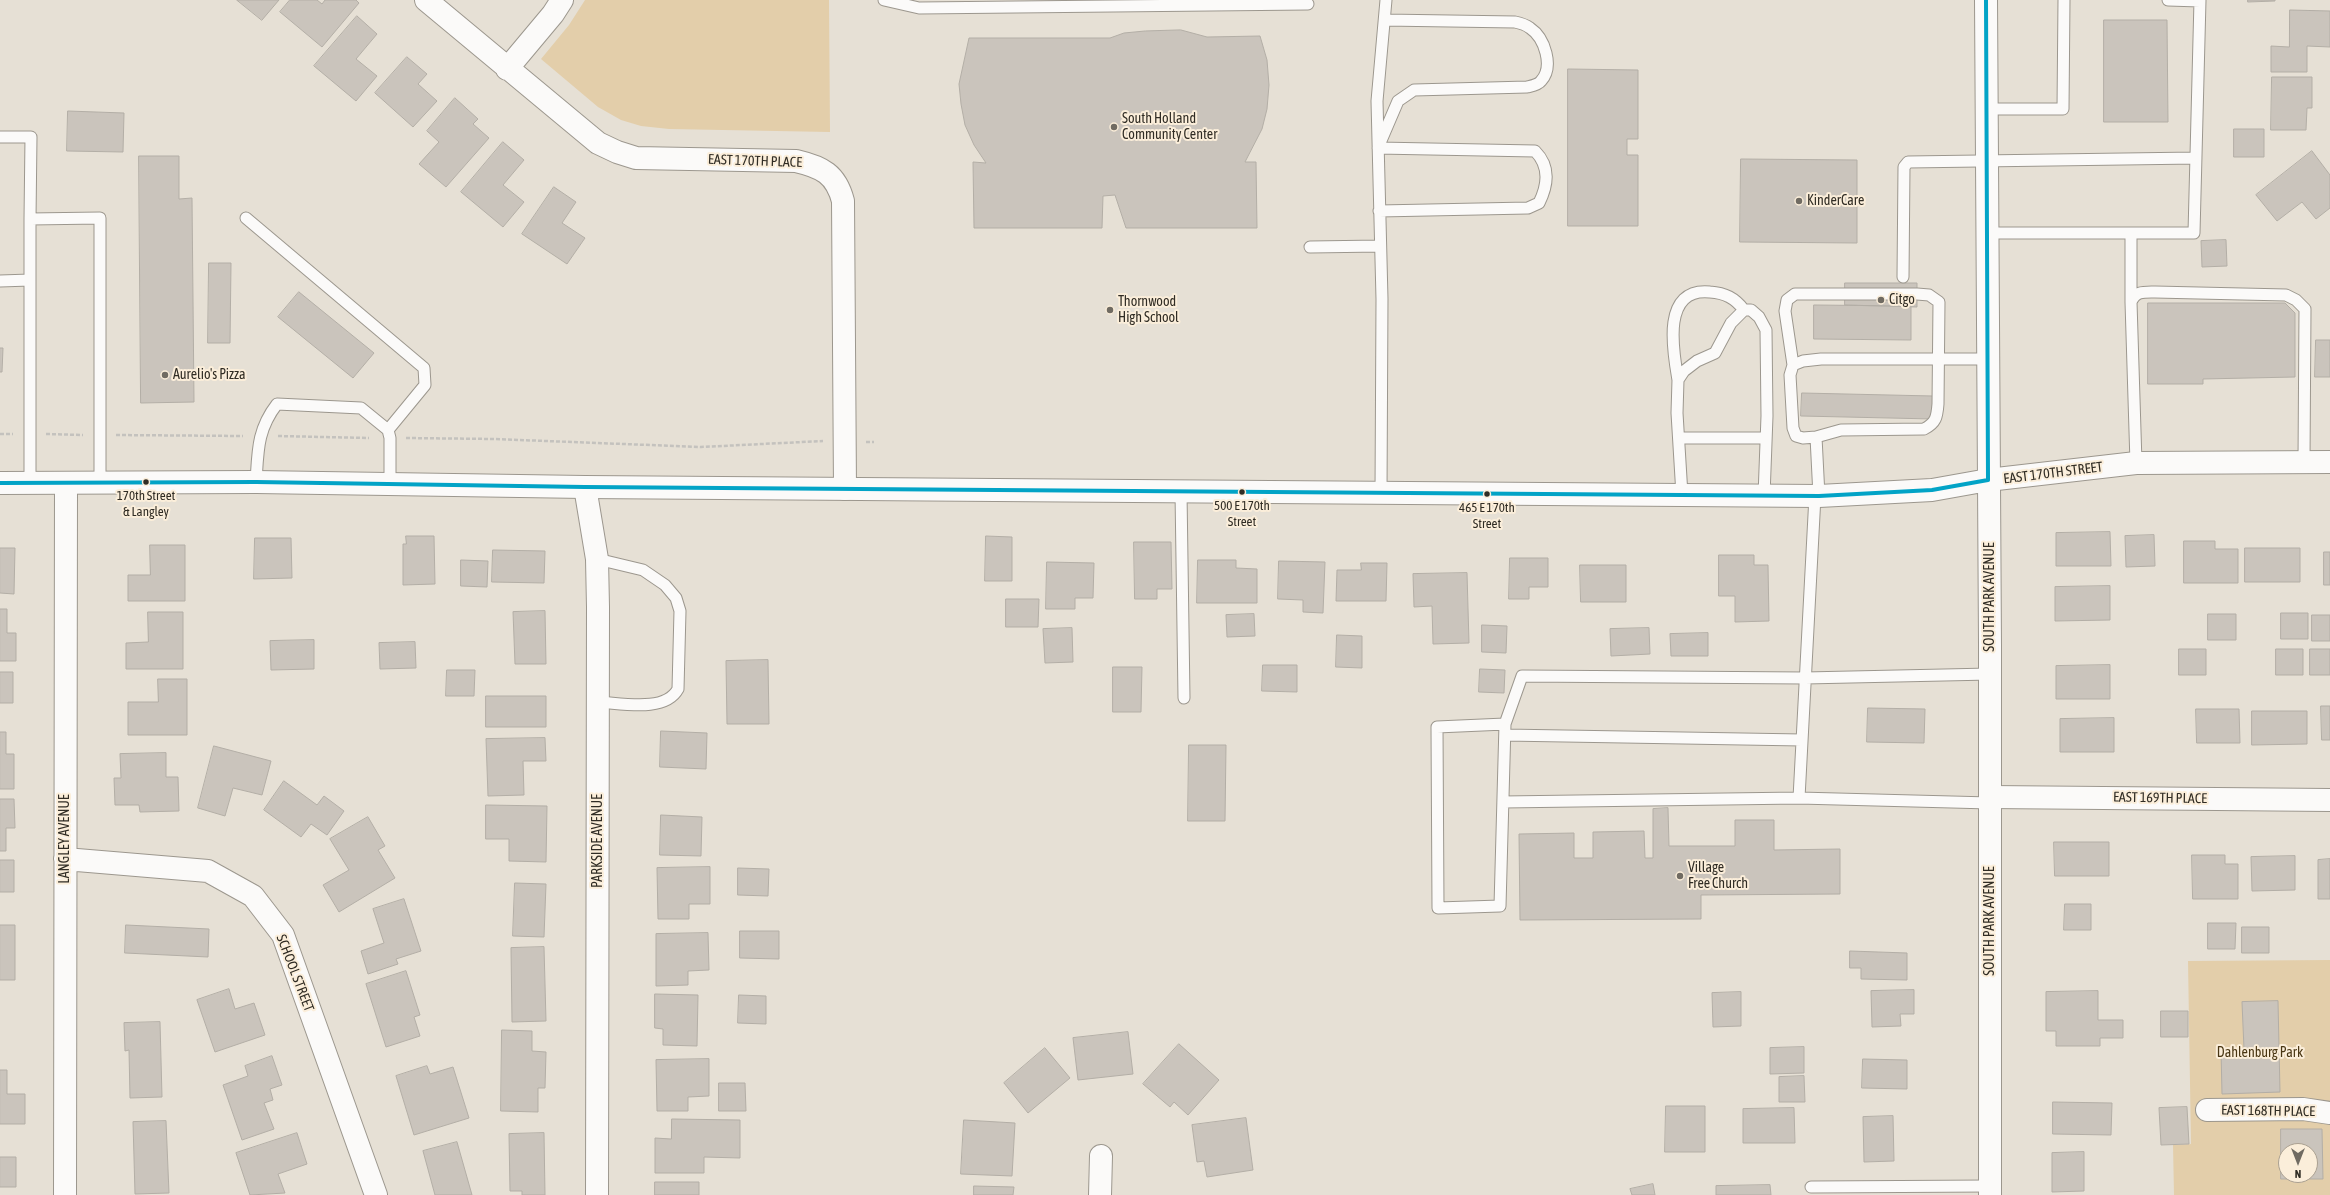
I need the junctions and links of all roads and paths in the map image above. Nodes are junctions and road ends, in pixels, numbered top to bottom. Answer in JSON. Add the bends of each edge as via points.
{"nodes":[{"id":1,"x":426,"y":0,"type":"edge"},
{"id":2,"x":562,"y":0,"type":"edge"},
{"id":3,"x":884,"y":0,"type":"edge"},
{"id":4,"x":1386,"y":0,"type":"edge"},
{"id":5,"x":1986,"y":0,"type":"edge"},
{"id":6,"x":2064,"y":0,"type":"edge"},
{"id":7,"x":2168,"y":0,"type":"edge"},
{"id":8,"x":2200,"y":0,"type":"edge"},
{"id":9,"x":1232,"y":2,"type":"edge"},
{"id":10,"x":1165,"y":3,"type":"edge"},
{"id":11,"x":1308,"y":4,"type":"dead end"},
{"id":12,"x":1384,"y":20,"type":"junction"},
{"id":13,"x":507,"y":69,"type":"junction"},
{"id":14,"x":1987,"y":110,"type":"junction"},
{"id":15,"x":0,"y":137,"type":"edge"},
{"id":16,"x":1378,"y":148,"type":"junction"},
{"id":17,"x":2196,"y":158,"type":"junction"},
{"id":18,"x":1987,"y":161,"type":"junction"},
{"id":19,"x":1379,"y":211,"type":"junction"},
{"id":20,"x":246,"y":218,"type":"dead end"},
{"id":21,"x":30,"y":219,"type":"junction"},
{"id":22,"x":1988,"y":232,"type":"junction"},
{"id":23,"x":2130,"y":232,"type":"junction"},
{"id":24,"x":1380,"y":246,"type":"junction"},
{"id":25,"x":1310,"y":247,"type":"dead end"},
{"id":26,"x":1903,"y":277,"type":"dead end"},
{"id":27,"x":30,"y":280,"type":"junction"},
{"id":28,"x":0,"y":281,"type":"edge"},
{"id":29,"x":2131,"y":302,"type":"junction"},
{"id":30,"x":1744,"y":310,"type":"junction"},
{"id":31,"x":1939,"y":358,"type":"junction"},
{"id":32,"x":1988,"y":359,"type":"junction"},
{"id":33,"x":1793,"y":365,"type":"junction"},
{"id":34,"x":1678,"y":380,"type":"junction"},
{"id":35,"x":388,"y":430,"type":"junction"},
{"id":36,"x":1816,"y":437,"type":"junction"},
{"id":37,"x":1680,"y":438,"type":"junction"},
{"id":38,"x":1766,"y":438,"type":"junction"},
{"id":39,"x":2304,"y":461,"type":"junction"},
{"id":40,"x":2330,"y":462,"type":"edge"},
{"id":41,"x":2136,"y":463,"type":"junction"},
{"id":42,"x":1988,"y":480,"type":"junction"},
{"id":43,"x":256,"y":482,"type":"junction"},
{"id":44,"x":0,"y":483,"type":"edge"},
{"id":45,"x":30,"y":483,"type":"junction"},
{"id":46,"x":390,"y":483,"type":"junction"},
{"id":47,"x":66,"y":484,"type":"junction"},
{"id":48,"x":100,"y":484,"type":"junction"},
{"id":49,"x":585,"y":487,"type":"junction"},
{"id":50,"x":845,"y":489,"type":"junction"},
{"id":51,"x":1181,"y":492,"type":"junction"},
{"id":52,"x":1381,"y":493,"type":"junction"},
{"id":53,"x":1682,"y":495,"type":"junction"},
{"id":54,"x":1764,"y":496,"type":"junction"},
{"id":55,"x":1817,"y":496,"type":"junction"},
{"id":56,"x":597,"y":559,"type":"junction"},
{"id":57,"x":1990,"y":674,"type":"junction"},
{"id":58,"x":1805,"y":678,"type":"junction"},
{"id":59,"x":1184,"y":698,"type":"dead end"},
{"id":60,"x":598,"y":702,"type":"junction"},
{"id":61,"x":1505,"y":724,"type":"junction"},
{"id":62,"x":1505,"y":735,"type":"junction"},
{"id":63,"x":1802,"y":740,"type":"junction"},
{"id":64,"x":1799,"y":798,"type":"junction"},
{"id":65,"x":1990,"y":800,"type":"junction"},
{"id":66,"x":2330,"y":800,"type":"edge"},
{"id":67,"x":1503,"y":802,"type":"junction"},
{"id":68,"x":65,"y":859,"type":"junction"},
{"id":69,"x":2207,"y":1110,"type":"dead end"},
{"id":70,"x":2330,"y":1113,"type":"edge"},
{"id":71,"x":1101,"y":1156,"type":"dead end"},
{"id":72,"x":1812,"y":1187,"type":"dead end"},
{"id":73,"x":1990,"y":1190,"type":"edge"},
{"id":74,"x":65,"y":1195,"type":"edge"},
{"id":75,"x":376,"y":1195,"type":"edge"},
{"id":76,"x":597,"y":1195,"type":"edge"},
{"id":77,"x":1100,"y":1195,"type":"edge"}],
"edges":[{"from":1,"to":13,"type":"street","name":"EAST 170TH PLACE"},
{"from":2,"to":13,"type":"street"},
{"from":3,"to":10,"type":"lane","via":[[919,8]]},
{"from":4,"to":12,"type":"lane"},
{"from":5,"to":14,"type":"street","name":"SOUTH PARK AVENUE"},
{"from":6,"to":14,"type":"lane","via":[[2062,110]]},
{"from":7,"to":8,"type":"lane"},
{"from":8,"to":17,"type":"lane"},
{"from":9,"to":10,"type":"lane"},
{"from":9,"to":11,"type":"lane"},
{"from":12,"to":16,"type":"lane","via":[[1377,101]]},
{"from":12,"to":16,"type":"lane","via":[[1515,22],[1530,28],[1540,38],[1546,54],[1547,73],[1540,83],[1527,87],[1414,90],[1398,101]]},
{"from":13,"to":50,"type":"street","name":"EAST 170TH PLACE","via":[[598,143],[617,152],[636,158],[796,161],[814,165],[830,174],[839,186],[843,201]]},
{"from":14,"to":18,"type":"street","name":"SOUTH PARK AVENUE"},
{"from":15,"to":21,"type":"lane","via":[[31,137]]},
{"from":16,"to":19,"type":"lane"},
{"from":16,"to":19,"type":"lane","via":[[1535,151],[1543,158],[1546,172],[1545,191],[1539,204],[1528,208]]},
{"from":17,"to":18,"type":"lane"},
{"from":17,"to":23,"type":"lane","via":[[2194,232]]},
{"from":18,"to":22,"type":"street","name":"SOUTH PARK AVENUE"},
{"from":18,"to":26,"type":"lane","via":[[1916,161],[1908,162],[1904,167]]},
{"from":19,"to":24,"type":"lane"},
{"from":20,"to":35,"type":"lane","via":[[424,368],[425,385]]},
{"from":21,"to":27,"type":"lane"},
{"from":21,"to":48,"type":"lane","via":[[100,218]]},
{"from":22,"to":23,"type":"lane"},
{"from":22,"to":32,"type":"street","name":"SOUTH PARK AVENUE"},
{"from":23,"to":29,"type":"lane"},
{"from":24,"to":25,"type":"lane"},
{"from":24,"to":52,"type":"lane"},
{"from":27,"to":28,"type":"lane"},
{"from":27,"to":45,"type":"lane"},
{"from":29,"to":39,"type":"lane","via":[[2140,292],[2286,295],[2296,300],[2305,309]]},
{"from":29,"to":41,"type":"lane"},
{"from":30,"to":34,"type":"lane","via":[[1731,324],[1715,353],[1697,360]]},
{"from":30,"to":34,"type":"lane","via":[[1737,300],[1726,294],[1708,291],[1695,292],[1681,300],[1673,332]]},
{"from":30,"to":38,"type":"lane","via":[[1751,310],[1759,317],[1766,330]]},
{"from":31,"to":32,"type":"lane"},
{"from":31,"to":33,"type":"lane","via":[[1821,359],[1803,360]]},
{"from":31,"to":33,"type":"lane","via":[[1939,302],[1928,295],[1795,294],[1786,300],[1785,311]]},
{"from":31,"to":36,"type":"lane","via":[[1937,416],[1933,424],[1924,429],[1841,430]]},
{"from":32,"to":42,"type":"street","name":"SOUTH PARK AVENUE"},
{"from":33,"to":36,"type":"lane","via":[[1790,375],[1792,428],[1796,436]]},
{"from":34,"to":37,"type":"lane"},
{"from":35,"to":43,"type":"lane","via":[[361,408],[277,404],[269,414],[259,436]]},
{"from":35,"to":46,"type":"lane"},
{"from":36,"to":55,"type":"lane"},
{"from":37,"to":38,"type":"lane"},
{"from":37,"to":53,"type":"lane"},
{"from":38,"to":54,"type":"lane"},
{"from":39,"to":40,"type":"street","name":"EAST 170TH STREET"},
{"from":39,"to":41,"type":"street","name":"EAST 170TH STREET"},
{"from":41,"to":42,"type":"street","name":"EAST 170TH STREET"},
{"from":42,"to":55,"type":"street","name":"EAST 170TH STREET","via":[[1932,490]]},
{"from":42,"to":57,"type":"street","name":"SOUTH PARK AVENUE"},
{"from":43,"to":46,"type":"street","name":"EAST 170TH STREET"},
{"from":43,"to":48,"type":"street","name":"EAST 170TH STREET"},
{"from":44,"to":45,"type":"street","name":"EAST 170TH STREET"},
{"from":45,"to":47,"type":"street","name":"EAST 170TH STREET"},
{"from":46,"to":49,"type":"street","name":"EAST 170TH STREET"},
{"from":47,"to":48,"type":"street","name":"EAST 170TH STREET"},
{"from":47,"to":68,"type":"street","name":"LANGLEY AVENUE"},
{"from":49,"to":50,"type":"street","name":"EAST 170TH STREET"},
{"from":49,"to":56,"type":"street","name":"PARKSIDE AVENUE"},
{"from":50,"to":51,"type":"street","name":"EAST 170TH STREET"},
{"from":51,"to":52,"type":"street","name":"EAST 170TH STREET"},
{"from":51,"to":59,"type":"lane"},
{"from":52,"to":53,"type":"street","name":"EAST 170TH STREET"},
{"from":53,"to":54,"type":"street","name":"EAST 170TH STREET"},
{"from":54,"to":55,"type":"street","name":"EAST 170TH STREET"},
{"from":55,"to":58,"type":"lane"},
{"from":56,"to":60,"type":"street","name":"PARKSIDE AVENUE"},
{"from":56,"to":60,"type":"lane","via":[[643,570],[665,585],[676,598],[680,611],[678,689],[673,697],[662,703],[650,704]]},
{"from":57,"to":58,"type":"lane"},
{"from":57,"to":65,"type":"street","name":"SOUTH PARK AVENUE"},
{"from":58,"to":61,"type":"lane","via":[[1522,676]]},
{"from":58,"to":63,"type":"lane"},
{"from":60,"to":76,"type":"street","name":"PARKSIDE AVENUE"},
{"from":61,"to":62,"type":"lane"},
{"from":61,"to":67,"type":"lane","via":[[1437,727],[1438,908],[1500,906]]},
{"from":62,"to":63,"type":"lane"},
{"from":62,"to":67,"type":"lane"},
{"from":63,"to":64,"type":"lane"},
{"from":64,"to":65,"type":"lane"},
{"from":64,"to":67,"type":"lane"},
{"from":65,"to":66,"type":"street","name":"EAST 169TH PLACE"},
{"from":65,"to":73,"type":"street","name":"SOUTH PARK AVENUE"},
{"from":68,"to":74,"type":"street","name":"LANGLEY AVENUE"},
{"from":68,"to":75,"type":"street","name":"SCHOOL STREET","via":[[208,871],[253,896],[283,934]]},
{"from":69,"to":70,"type":"street","name":"EAST 168TH PLACE","via":[[2303,1109]]},
{"from":71,"to":77,"type":"street"},
{"from":72,"to":73,"type":"lane"}]}
